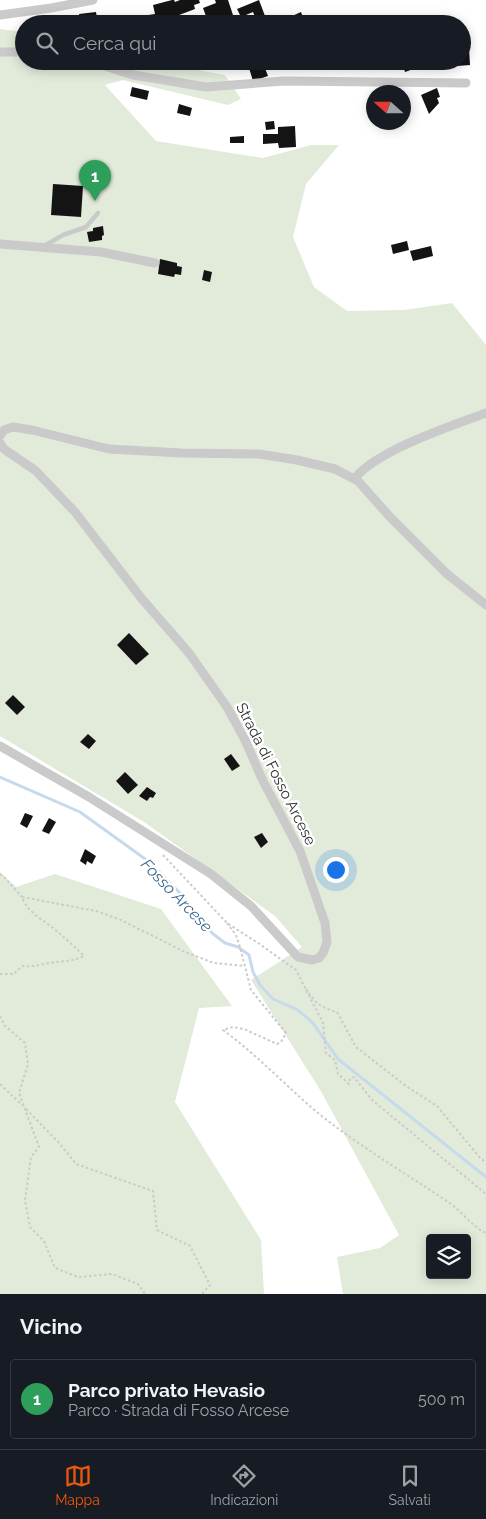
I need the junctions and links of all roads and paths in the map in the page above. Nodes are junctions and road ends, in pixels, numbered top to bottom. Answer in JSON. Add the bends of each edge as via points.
{"nodes":[{"id":1,"x":92,"y":0,"type":"edge"},
{"id":2,"x":0,"y":15,"type":"edge"},
{"id":3,"x":0,"y":52,"type":"edge"},
{"id":4,"x":15,"y":52,"type":"edge"},
{"id":5,"x":117,"y":70,"type":"edge"},
{"id":6,"x":466,"y":82,"type":"dead end"},
{"id":7,"x":98,"y":213,"type":"dead end"},
{"id":8,"x":0,"y":244,"type":"edge"},
{"id":9,"x":42,"y":247,"type":"junction"},
{"id":10,"x":154,"y":263,"type":"dead end"},
{"id":11,"x":486,"y":413,"type":"edge"},
{"id":12,"x":1,"y":433,"type":"edge"},
{"id":13,"x":0,"y":443,"type":"edge"},
{"id":14,"x":355,"y":478,"type":"junction"},
{"id":15,"x":486,"y":605,"type":"edge"},
{"id":16,"x":0,"y":746,"type":"edge"},
{"id":17,"x":156,"y":839,"type":"junction"},
{"id":18,"x":0,"y":874,"type":"edge"},
{"id":19,"x":22,"y":897,"type":"junction"},
{"id":20,"x":227,"y":923,"type":"junction"},
{"id":21,"x":245,"y":966,"type":"junction"},
{"id":22,"x":0,"y":974,"type":"edge"},
{"id":23,"x":302,"y":983,"type":"junction"},
{"id":24,"x":0,"y":1016,"type":"edge"},
{"id":25,"x":0,"y":1084,"type":"edge"},
{"id":26,"x":25,"y":1108,"type":"junction"},
{"id":27,"x":486,"y":1162,"type":"edge"},
{"id":28,"x":486,"y":1194,"type":"edge"},
{"id":29,"x":486,"y":1234,"type":"edge"},
{"id":30,"x":145,"y":1294,"type":"edge"},
{"id":31,"x":202,"y":1294,"type":"edge"}],
"edges":[{"from":1,"to":2,"type":"street"},
{"from":3,"to":4,"type":"street"},
{"from":5,"to":6,"type":"street","via":[[206,87],[290,81]]},
{"from":7,"to":9,"type":"lane","via":[[86,227]]},
{"from":8,"to":9,"type":"street"},
{"from":9,"to":10,"type":"street","via":[[101,252]]},
{"from":11,"to":14,"type":"street","via":[[399,448],[368,465]]},
{"from":12,"to":14,"type":"street","via":[[10,427],[115,449],[267,455],[324,466]]},
{"from":13,"to":17,"type":"street","name":"Strada di Fosso Arcese","via":[[42,476],[74,512],[189,653],[227,707],[300,851],[325,923],[327,942],[323,954],[312,960],[295,955],[266,921],[236,894]]},
{"from":14,"to":15,"type":"street","via":[[447,574]]},
{"from":16,"to":17,"type":"street","name":"Strada di Fosso Arcese"},
{"from":17,"to":20,"type":"path","via":[[164,857]]},
{"from":18,"to":19,"type":"path"},
{"from":19,"to":21,"type":"path","via":[[96,911],[184,952],[214,963]]},
{"from":19,"to":22,"type":"path","via":[[34,914],[84,956],[74,961],[22,966],[14,974]]},
{"from":20,"to":21,"type":"path","via":[[236,935]]},
{"from":20,"to":23,"type":"path","via":[[296,970]]},
{"from":21,"to":29,"type":"path","via":[[250,990],[286,1034],[277,1044],[244,1029],[223,1030],[319,1114],[458,1208]]},
{"from":23,"to":27,"type":"path","via":[[314,1002],[337,1012],[356,1047],[437,1106]]},
{"from":23,"to":28,"type":"path","via":[[323,1023],[326,1052],[335,1060],[338,1074],[349,1084],[354,1077],[372,1100]]},
{"from":24,"to":26,"type":"path","via":[[5,1026],[25,1043],[28,1064],[19,1093]]},
{"from":25,"to":26,"type":"path"},
{"from":26,"to":30,"type":"path","via":[[39,1147],[31,1157],[25,1200],[30,1227],[44,1241],[54,1268],[78,1278],[112,1274],[138,1284]]},
{"from":26,"to":31,"type":"path","via":[[76,1164],[153,1191],[157,1230],[190,1246],[210,1285]]}]}
